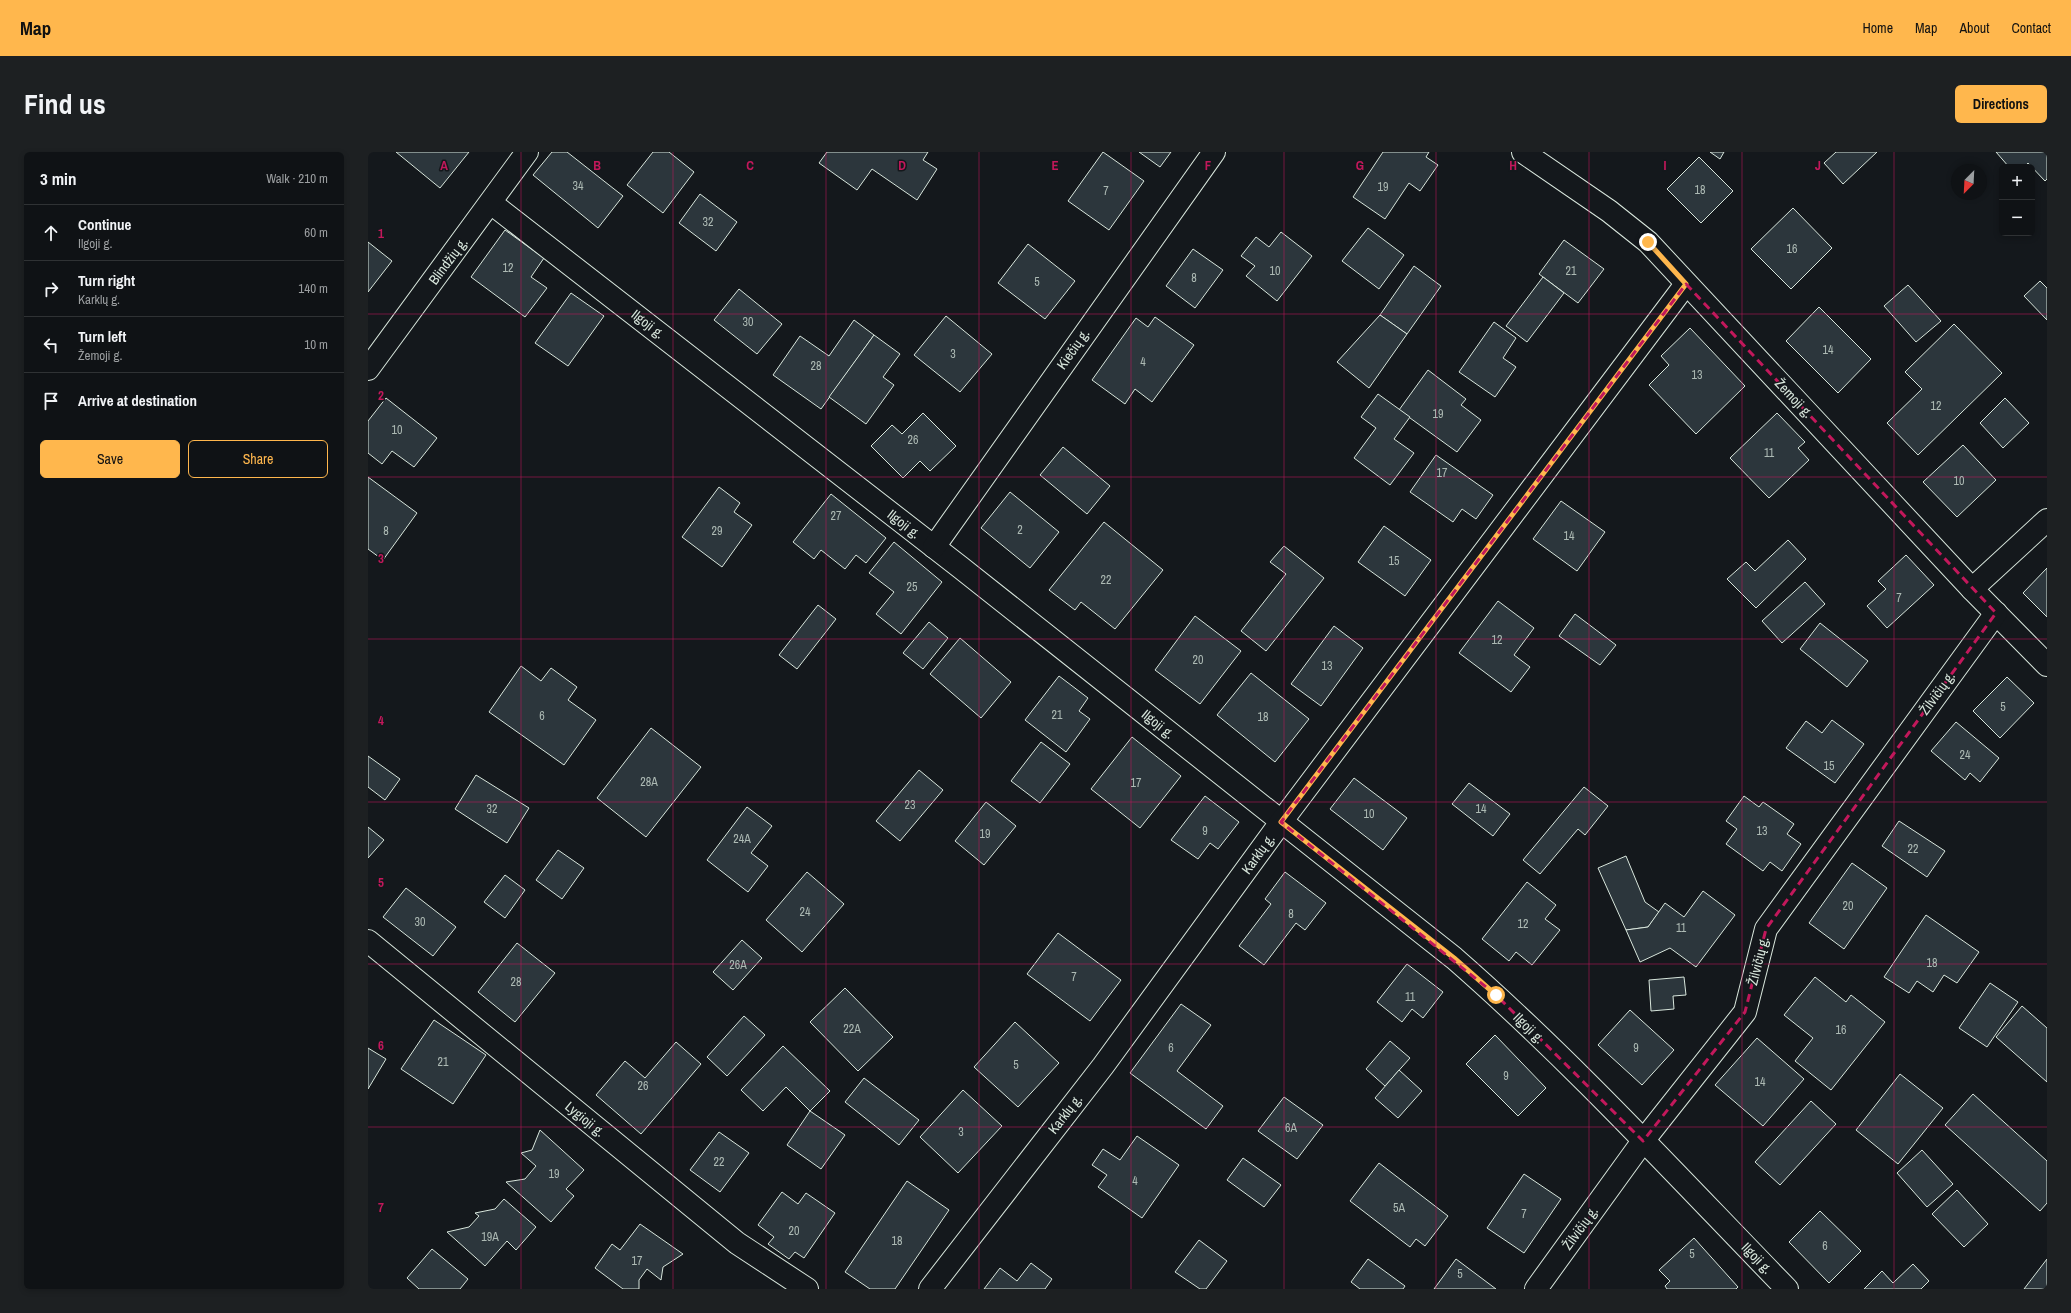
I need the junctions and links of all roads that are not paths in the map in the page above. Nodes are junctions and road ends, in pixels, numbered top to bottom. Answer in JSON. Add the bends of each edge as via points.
{"nodes":[{"id":1,"x":527,"y":152,"type":"edge"},
{"id":2,"x":1214,"y":152,"type":"edge"},
{"id":3,"x":1524,"y":152,"type":"edge"},
{"id":4,"x":491,"y":202,"type":"junction"},
{"id":5,"x":1686,"y":284,"type":"junction"},
{"id":6,"x":368,"y":369,"type":"edge"},
{"id":7,"x":2047,"y":520,"type":"edge"},
{"id":8,"x":934,"y":547,"type":"junction"},
{"id":9,"x":1972,"y":589,"type":"junction"},
{"id":10,"x":1996,"y":613,"type":"junction"},
{"id":11,"x":2047,"y":665,"type":"edge"},
{"id":12,"x":1281,"y":822,"type":"junction"},
{"id":13,"x":368,"y":941,"type":"edge"},
{"id":14,"x":1643,"y":1141,"type":"junction"},
{"id":15,"x":807,"y":1289,"type":"edge"},
{"id":16,"x":930,"y":1289,"type":"edge"},
{"id":17,"x":1536,"y":1289,"type":"edge"},
{"id":18,"x":1787,"y":1289,"type":"edge"}],
"edges":[{"from":1,"to":4,"type":"street","name":"Blindžių g."},
{"from":2,"to":8,"type":"street","name":"Kiečių g."},
{"from":3,"to":5,"type":"street","name":"Žemoji g.","via":[[1609,211],[1648,242]]},
{"from":4,"to":6,"type":"street","name":"Blindžių g."},
{"from":4,"to":8,"type":"street","name":"Ilgoji g."},
{"from":5,"to":9,"type":"street","name":"Žemoji g."},
{"from":5,"to":12,"type":"street","name":"Karklų g."},
{"from":7,"to":9,"type":"street"},
{"from":8,"to":12,"type":"street","name":"Ilgoji g."},
{"from":9,"to":10,"type":"street","name":"Žemoji g."},
{"from":10,"to":11,"type":"street","name":"Žemoji g."},
{"from":10,"to":14,"type":"street","name":"Žilvičių g.","via":[[1766,930],[1745,1012]]},
{"from":12,"to":14,"type":"street","name":"Ilgoji g.","via":[[1484,984]]},
{"from":12,"to":16,"type":"street","name":"Karklų g.","via":[[1103,1066]]},
{"from":13,"to":15,"type":"street","name":"Lygioji g.","via":[[737,1243]]},
{"from":14,"to":17,"type":"street","name":"Žilvičių g."},
{"from":14,"to":18,"type":"street","name":"Ilgoji g."}]}
